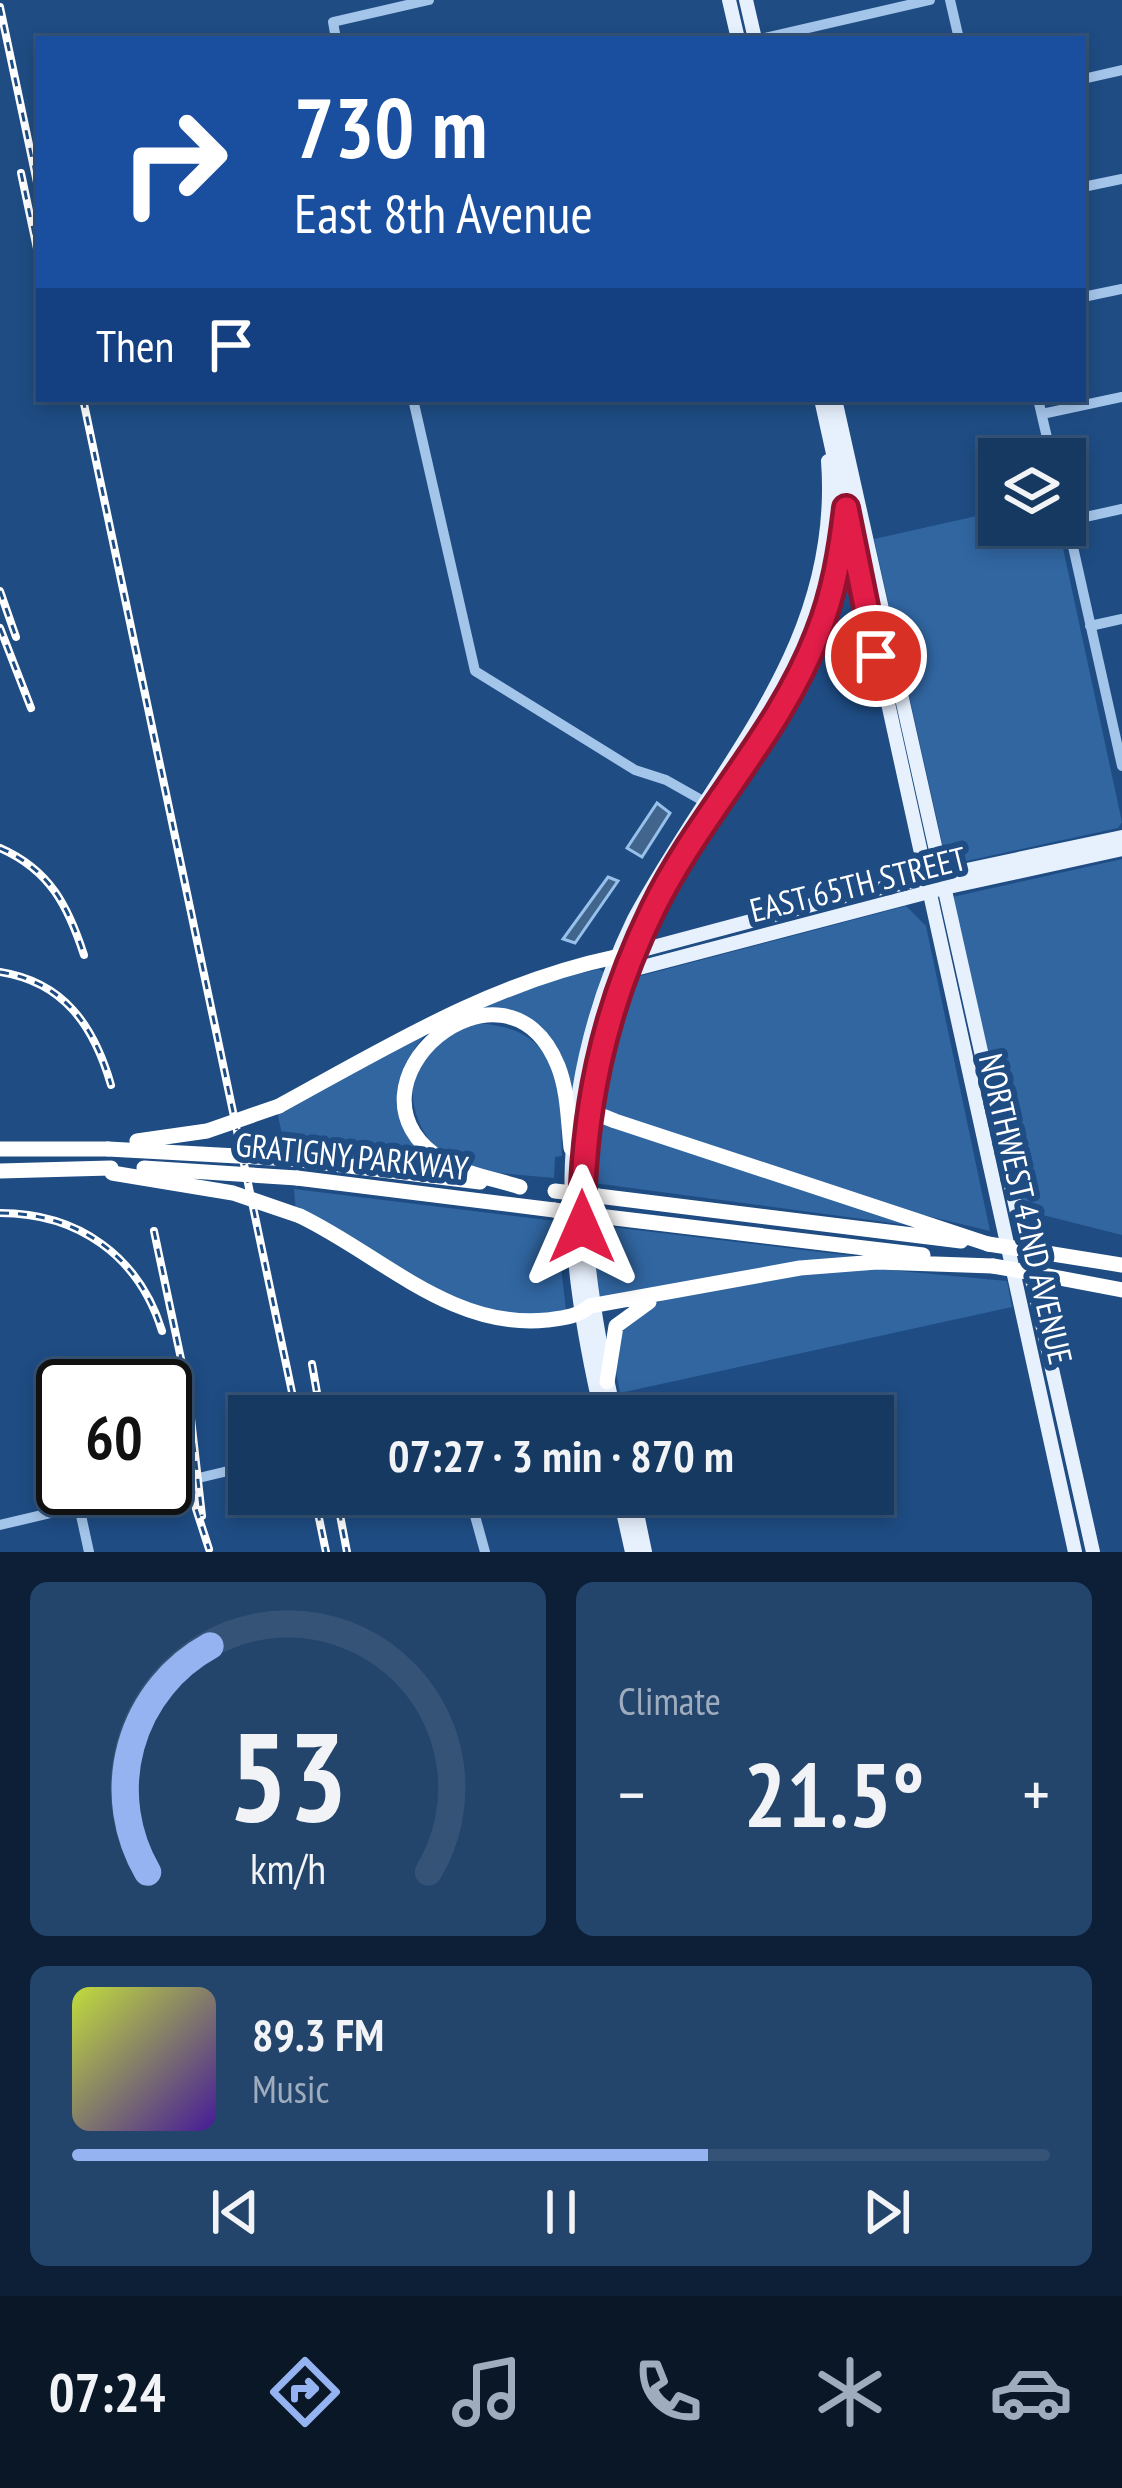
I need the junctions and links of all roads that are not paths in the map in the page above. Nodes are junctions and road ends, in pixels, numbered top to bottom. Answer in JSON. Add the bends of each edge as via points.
{"nodes":[{"id":1,"x":430,"y":0,"type":"edge"},
{"id":2,"x":729,"y":0,"type":"edge"},
{"id":3,"x":746,"y":0,"type":"edge"},
{"id":4,"x":930,"y":0,"type":"edge"},
{"id":5,"x":950,"y":0,"type":"edge"},
{"id":6,"x":335,"y":36,"type":"edge"},
{"id":7,"x":737,"y":36,"type":"edge"},
{"id":8,"x":757,"y":36,"type":"edge"},
{"id":9,"x":771,"y":36,"type":"edge"},
{"id":10,"x":958,"y":36,"type":"edge"},
{"id":11,"x":1122,"y":70,"type":"edge"},
{"id":12,"x":1086,"y":78,"type":"edge"},
{"id":13,"x":1122,"y":179,"type":"edge"},
{"id":14,"x":1086,"y":186,"type":"edge"},
{"id":15,"x":1122,"y":289,"type":"edge"},
{"id":16,"x":1086,"y":297,"type":"edge"},
{"id":17,"x":1122,"y":397,"type":"edge"},
{"id":18,"x":414,"y":402,"type":"edge"},
{"id":19,"x":826,"y":402,"type":"edge"},
{"id":20,"x":1039,"y":402,"type":"edge"},
{"id":21,"x":1042,"y":414,"type":"junction"},
{"id":22,"x":1047,"y":438,"type":"edge"},
{"id":23,"x":849,"y":459,"type":"junction"},
{"id":24,"x":846,"y":508,"type":"junction"},
{"id":25,"x":1122,"y":508,"type":"edge"},
{"id":26,"x":1086,"y":513,"type":"edge"},
{"id":27,"x":1073,"y":546,"type":"edge"},
{"id":28,"x":1122,"y":619,"type":"edge"},
{"id":29,"x":1090,"y":626,"type":"junction"},
{"id":30,"x":898,"y":718,"type":"junction"},
{"id":31,"x":1118,"y":730,"type":"edge"},
{"id":32,"x":1122,"y":766,"type":"edge"},
{"id":33,"x":709,"y":805,"type":"junction"},
{"id":34,"x":1122,"y":837,"type":"edge"},
{"id":35,"x":1122,"y":849,"type":"edge"},
{"id":36,"x":943,"y":881,"type":"junction"},
{"id":37,"x":926,"y":885,"type":"junction"},
{"id":38,"x":654,"y":907,"type":"junction"},
{"id":39,"x":677,"y":940,"type":"junction"},
{"id":40,"x":634,"y":952,"type":"junction"},
{"id":41,"x":616,"y":969,"type":"junction"},
{"id":42,"x":589,"y":1102,"type":"junction"},
{"id":43,"x":107,"y":1146,"type":"junction"},
{"id":44,"x":571,"y":1148,"type":"junction"},
{"id":45,"x":0,"y":1149,"type":"edge"},
{"id":46,"x":112,"y":1170,"type":"junction"},
{"id":47,"x":0,"y":1171,"type":"edge"},
{"id":48,"x":520,"y":1187,"type":"junction"},
{"id":49,"x":988,"y":1244,"type":"junction"},
{"id":50,"x":1122,"y":1265,"type":"edge"},
{"id":51,"x":993,"y":1266,"type":"junction"},
{"id":52,"x":1122,"y":1290,"type":"edge"},
{"id":53,"x":674,"y":1291,"type":"junction"},
{"id":54,"x":584,"y":1310,"type":"junction"},
{"id":55,"x":607,"y":1382,"type":"junction"},
{"id":56,"x":1057,"y":1390,"type":"junction"},
{"id":57,"x":1040,"y":1394,"type":"junction"},
{"id":58,"x":598,"y":1395,"type":"edge"},
{"id":59,"x":610,"y":1395,"type":"edge"},
{"id":60,"x":228,"y":1471,"type":"edge"},
{"id":61,"x":192,"y":1480,"type":"edge"},
{"id":62,"x":42,"y":1515,"type":"edge"},
{"id":63,"x":81,"y":1515,"type":"edge"},
{"id":64,"x":474,"y":1515,"type":"edge"},
{"id":65,"x":624,"y":1515,"type":"edge"},
{"id":66,"x":637,"y":1515,"type":"edge"},
{"id":67,"x":0,"y":1525,"type":"edge"},
{"id":68,"x":88,"y":1552,"type":"edge"},
{"id":69,"x":484,"y":1552,"type":"edge"},
{"id":70,"x":632,"y":1552,"type":"edge"},
{"id":71,"x":645,"y":1552,"type":"edge"},
{"id":72,"x":1075,"y":1552,"type":"edge"},
{"id":73,"x":1093,"y":1552,"type":"edge"}],
"edges":[{"from":1,"to":6,"type":"street","via":[[333,22]]},
{"from":2,"to":7,"type":"main road"},
{"from":3,"to":8,"type":"main road"},
{"from":4,"to":9,"type":"street"},
{"from":5,"to":10,"type":"street"},
{"from":11,"to":12,"type":"street"},
{"from":13,"to":14,"type":"street"},
{"from":15,"to":16,"type":"street"},
{"from":17,"to":21,"type":"street"},
{"from":18,"to":33,"type":"street","via":[[475,671],[635,770]]},
{"from":19,"to":23,"type":"main road"},
{"from":19,"to":24,"type":"main road"},
{"from":19,"to":33,"type":"main road","via":[[830,505],[812,614]]},
{"from":20,"to":21,"type":"street"},
{"from":21,"to":22,"type":"street"},
{"from":23,"to":24,"type":"main road"},
{"from":23,"to":30,"type":"main road"},
{"from":24,"to":30,"type":"main road"},
{"from":24,"to":33,"type":"main road","via":[[835,581],[812,649]]},
{"from":25,"to":26,"type":"street"},
{"from":27,"to":29,"type":"street"},
{"from":28,"to":29,"type":"street"},
{"from":29,"to":31,"type":"street"},
{"from":30,"to":36,"type":"main road","name":"NORTHWEST 42ND AVENUE"},
{"from":30,"to":37,"type":"main road","name":"NORTHWEST 42ND AVENUE"},
{"from":31,"to":32,"type":"street"},
{"from":33,"to":38,"type":"main road"},
{"from":33,"to":41,"type":"main road"},
{"from":34,"to":36,"type":"main road","name":"EAST 65TH STREET"},
{"from":35,"to":36,"type":"main road","name":"EAST 65TH STREET"},
{"from":36,"to":37,"type":"main road","name":"EAST 65TH STREET"},
{"from":36,"to":56,"type":"main road","name":"NORTHWEST 42ND AVENUE"},
{"from":37,"to":39,"type":"main road","name":"EAST 65TH STREET"},
{"from":37,"to":41,"type":"main road","name":"EAST 65TH STREET"},
{"from":37,"to":57,"type":"main road","name":"NORTHWEST 42ND AVENUE"},
{"from":38,"to":39,"type":"main road","via":[[660,931]]},
{"from":38,"to":40,"type":"main road"},
{"from":39,"to":40,"type":"main road","name":"EAST 65TH STREET"},
{"from":40,"to":41,"type":"main road","name":"EAST 65TH STREET"},
{"from":41,"to":42,"type":"main road"},
{"from":41,"to":43,"type":"highway","bridge":true,"via":[[524,980],[279,1106],[207,1131]]},
{"from":41,"to":44,"type":"main road","via":[[584,1060]]},
{"from":42,"to":49,"type":"highway","via":[[615,1121]]},
{"from":42,"to":54,"type":"main road"},
{"from":43,"to":45,"type":"highway","name":"GRATIGNY PARKWAY"},
{"from":43,"to":48,"type":"highway","name":"GRATIGNY PARKWAY","bridge":true},
{"from":44,"to":48,"type":"highway","via":[[558,1066],[529,1029],[466,1017],[433,1036],[412,1066],[414,1128],[443,1161]]},
{"from":44,"to":54,"type":"main road","via":[[569,1225]]},
{"from":46,"to":47,"type":"highway"},
{"from":46,"to":51,"type":"highway","name":"GRATIGNY PARKWAY","bridge":true,"via":[[297,1178]]},
{"from":46,"to":54,"type":"highway","bridge":true,"via":[[233,1193],[301,1216],[470,1312],[513,1321]]},
{"from":48,"to":49,"type":"highway","name":"GRATIGNY PARKWAY","bridge":true},
{"from":49,"to":50,"type":"highway","name":"GRATIGNY PARKWAY","bridge":true},
{"from":51,"to":52,"type":"highway","name":"GRATIGNY PARKWAY","bridge":true},
{"from":51,"to":53,"type":"highway","via":[[837,1265]]},
{"from":53,"to":54,"type":"highway"},
{"from":53,"to":55,"type":"highway","via":[[616,1326]]},
{"from":54,"to":55,"type":"main road"},
{"from":54,"to":58,"type":"main road"},
{"from":55,"to":59,"type":"main road"},
{"from":56,"to":57,"type":"main road"},
{"from":56,"to":73,"type":"main road","name":"NORTHWEST 42ND AVENUE"},
{"from":57,"to":72,"type":"main road","name":"NORTHWEST 42ND AVENUE"},
{"from":60,"to":61,"type":"street"},
{"from":62,"to":67,"type":"street"},
{"from":63,"to":68,"type":"street"},
{"from":64,"to":69,"type":"street"},
{"from":65,"to":70,"type":"main road"},
{"from":66,"to":71,"type":"main road"}]}
